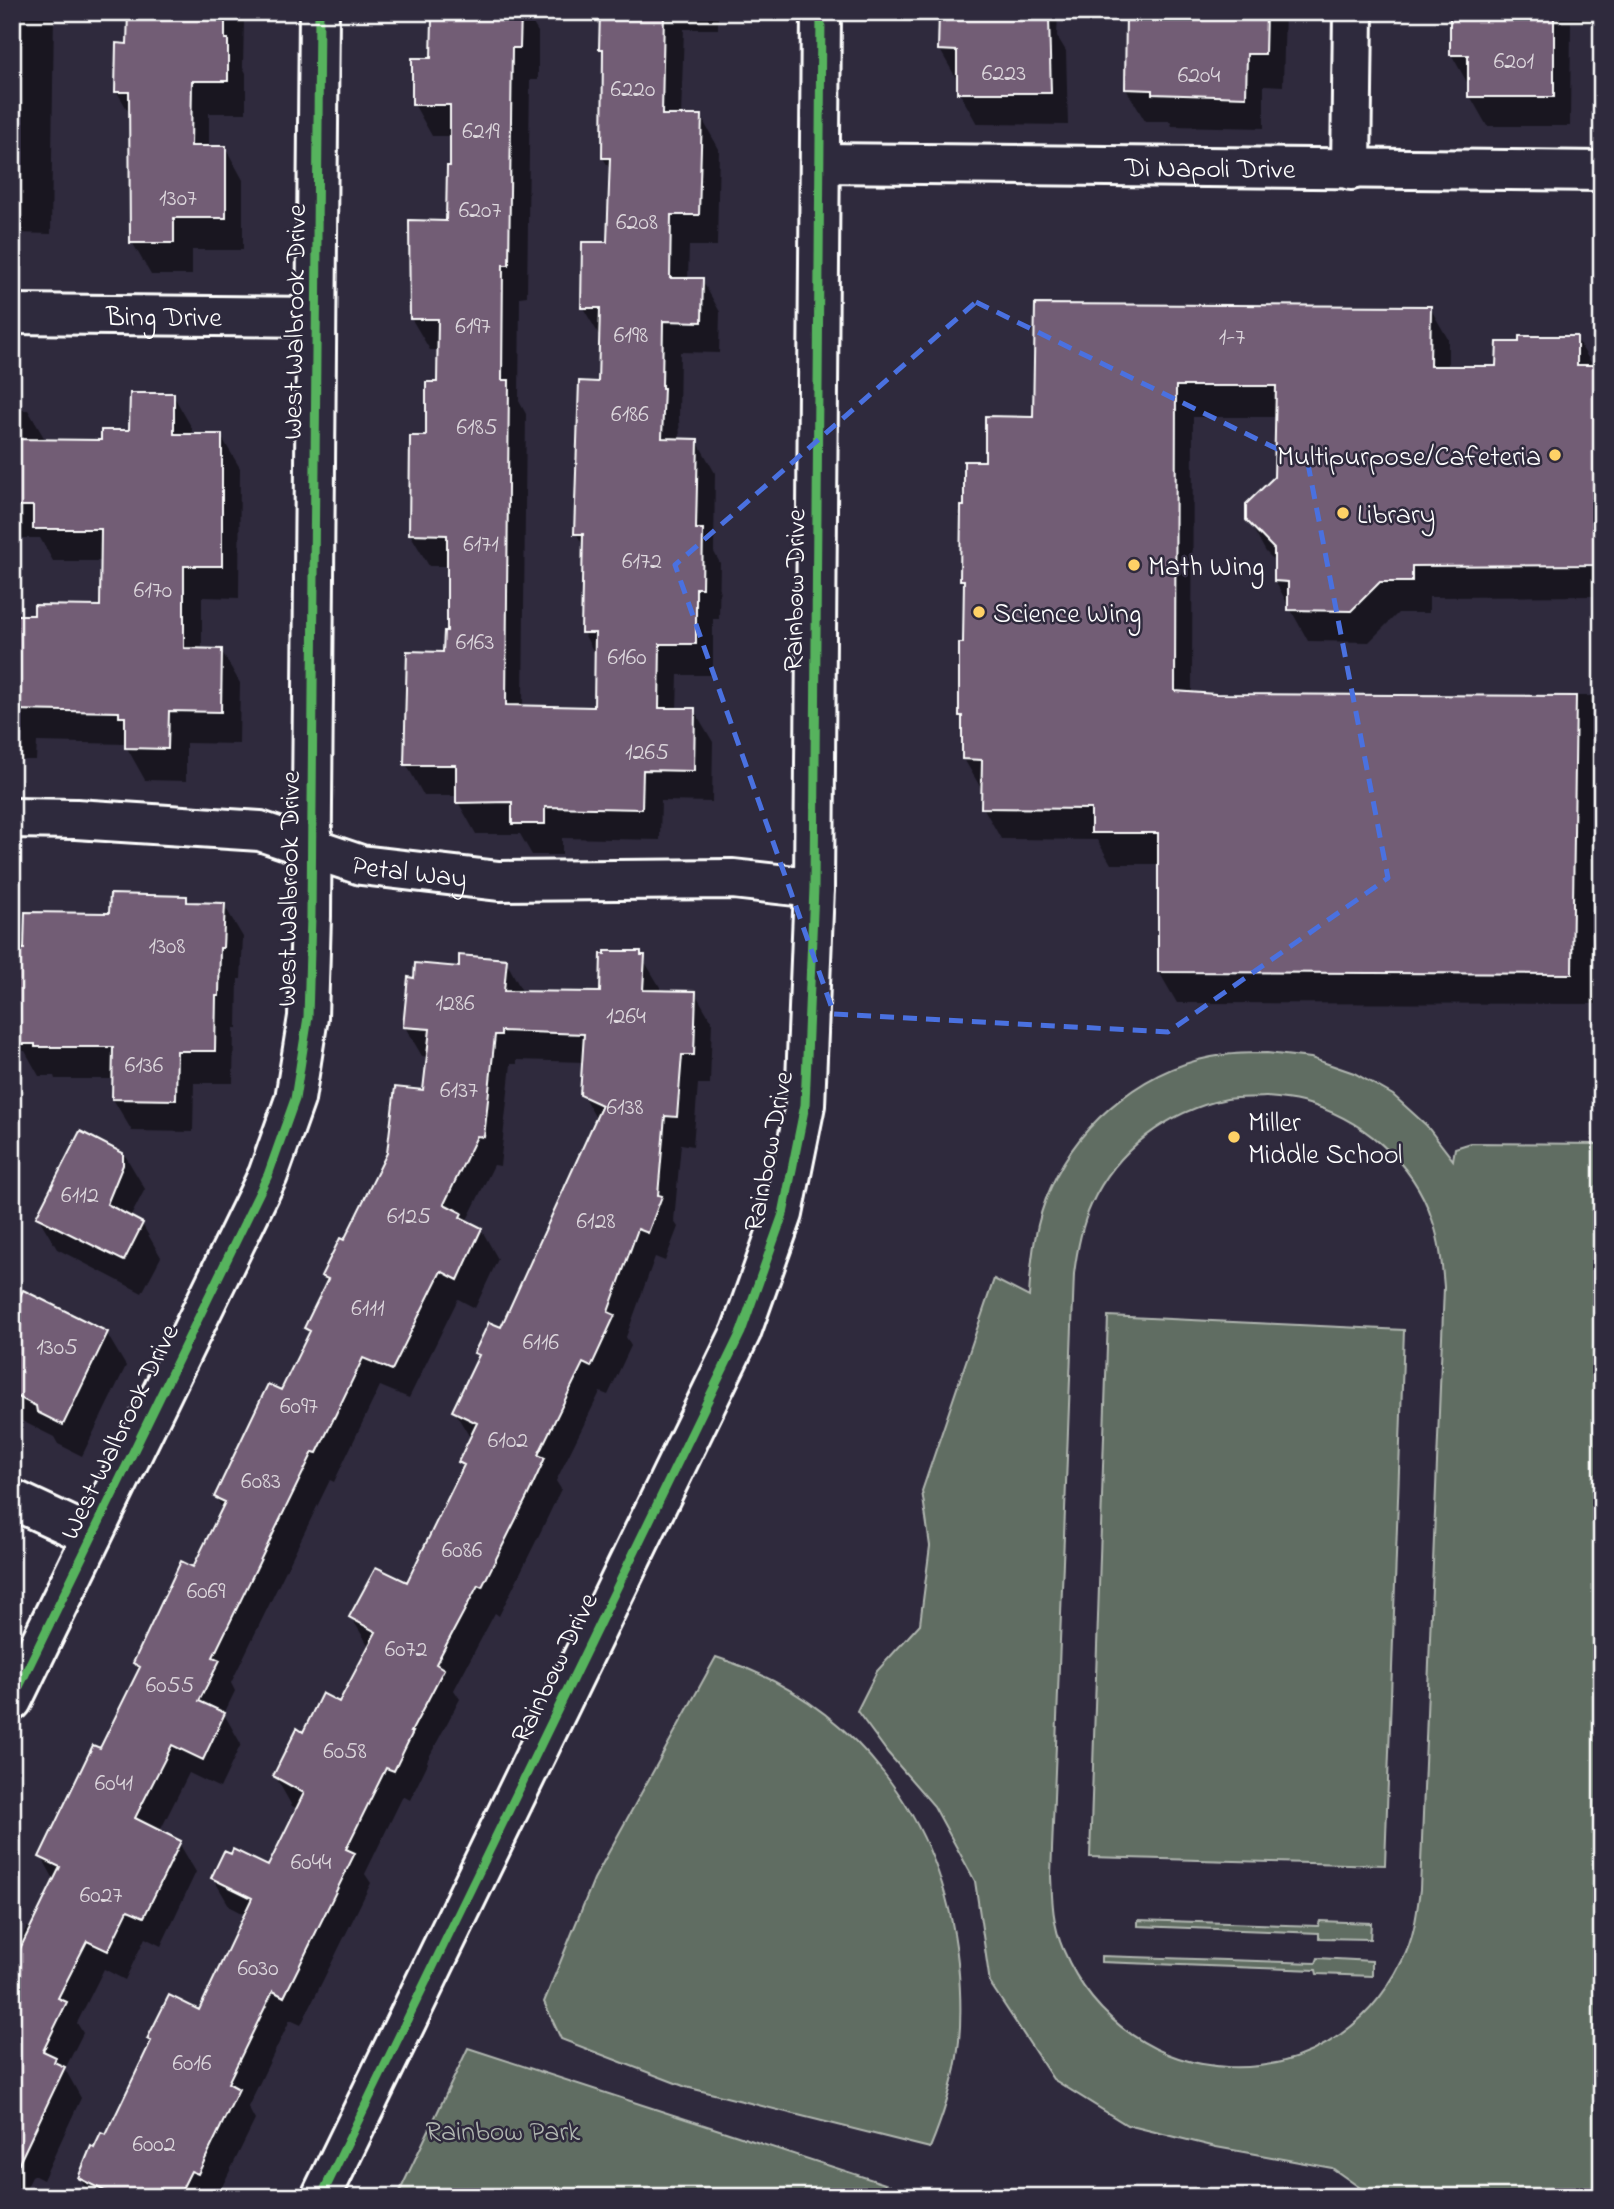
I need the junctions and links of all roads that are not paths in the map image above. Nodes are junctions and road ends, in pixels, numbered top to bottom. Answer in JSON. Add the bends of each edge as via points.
{"nodes":[{"id":1,"x":319,"y":12,"type":"edge"},
{"id":2,"x":821,"y":12,"type":"edge"},
{"id":3,"x":1353,"y":12,"type":"edge"},
{"id":4,"x":820,"y":163,"type":"junction"},
{"id":5,"x":1352,"y":170,"type":"junction"},
{"id":6,"x":1602,"y":171,"type":"edge"},
{"id":7,"x":12,"y":314,"type":"edge"},
{"id":8,"x":316,"y":317,"type":"junction"},
{"id":9,"x":12,"y":818,"type":"edge"},
{"id":10,"x":312,"y":849,"type":"junction"},
{"id":11,"x":814,"y":888,"type":"junction"},
{"id":12,"x":12,"y":1499,"type":"edge"},
{"id":13,"x":92,"y":1536,"type":"junction"},
{"id":14,"x":12,"y":1701,"type":"edge"},
{"id":15,"x":321,"y":2197,"type":"edge"}],
"edges":[{"from":1,"to":8,"type":"street","name":"West Walbrook Drive"},
{"from":2,"to":4,"type":"street","name":"Rainbow Drive"},
{"from":3,"to":5,"type":"street"},
{"from":4,"to":5,"type":"street","name":"Di Napoli Drive"},
{"from":4,"to":11,"type":"street","name":"Rainbow Drive"},
{"from":5,"to":6,"type":"street","name":"Di Napoli Drive"},
{"from":7,"to":8,"type":"street","name":"Bing Drive"},
{"from":8,"to":10,"type":"street","name":"West Walbrook Drive"},
{"from":9,"to":10,"type":"street","name":"Petal Way","via":[[260,831]]},
{"from":10,"to":11,"type":"street","name":"Petal Way","via":[[361,865],[499,881],[733,879]]},
{"from":10,"to":13,"type":"street","name":"West Walbrook Drive","via":[[308,1017],[295,1099],[268,1175]]},
{"from":11,"to":15,"type":"street","name":"Rainbow Drive","via":[[805,1105],[783,1214],[741,1332]]},
{"from":12,"to":13,"type":"street"},
{"from":13,"to":14,"type":"street","name":"West Walbrook Drive"}]}
